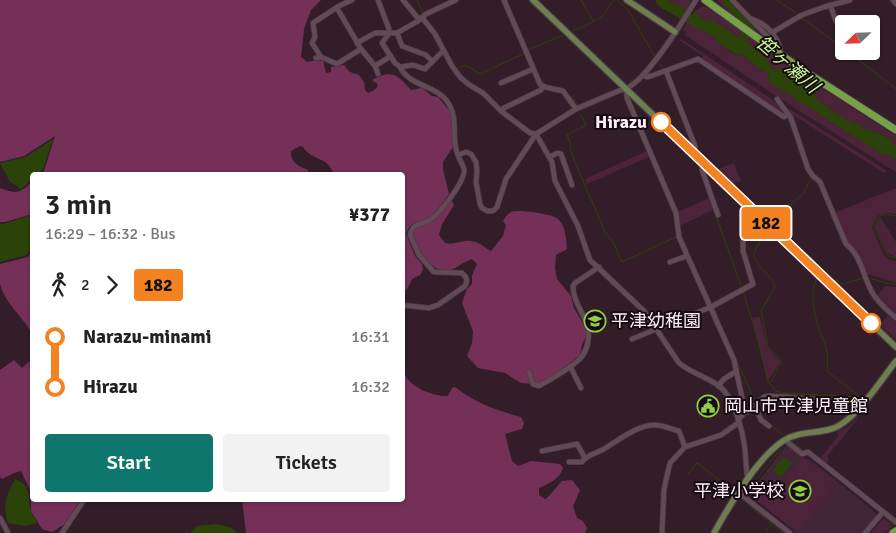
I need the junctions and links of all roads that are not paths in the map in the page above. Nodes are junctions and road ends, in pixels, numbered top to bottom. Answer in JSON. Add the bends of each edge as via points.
{"nodes":[{"id":1,"x":352,"y":0,"type":"edge"},
{"id":2,"x":378,"y":0,"type":"edge"},
{"id":3,"x":404,"y":0,"type":"edge"},
{"id":4,"x":456,"y":0,"type":"edge"},
{"id":5,"x":504,"y":0,"type":"edge"},
{"id":6,"x":533,"y":0,"type":"edge"},
{"id":7,"x":627,"y":0,"type":"edge"},
{"id":8,"x":705,"y":0,"type":"edge"},
{"id":9,"x":732,"y":0,"type":"edge"},
{"id":10,"x":850,"y":0,"type":"edge"},
{"id":11,"x":893,"y":0,"type":"edge"},
{"id":12,"x":695,"y":2,"type":"edge"},
{"id":13,"x":836,"y":2,"type":"edge"},
{"id":14,"x":896,"y":4,"type":"edge"},
{"id":15,"x":830,"y":5,"type":"junction"},
{"id":16,"x":336,"y":8,"type":"junction"},
{"id":17,"x":420,"y":18,"type":"junction"},
{"id":18,"x":751,"y":18,"type":"junction"},
{"id":19,"x":835,"y":19,"type":"edge"},
{"id":20,"x":389,"y":32,"type":"junction"},
{"id":21,"x":675,"y":32,"type":"junction"},
{"id":22,"x":773,"y":32,"type":"junction"},
{"id":23,"x":397,"y":33,"type":"junction"},
{"id":24,"x":357,"y":43,"type":"junction"},
{"id":25,"x":361,"y":49,"type":"junction"},
{"id":26,"x":443,"y":51,"type":"junction"},
{"id":27,"x":779,"y":51,"type":"junction"},
{"id":28,"x":391,"y":56,"type":"junction"},
{"id":29,"x":432,"y":61,"type":"junction"},
{"id":30,"x":375,"y":66,"type":"junction"},
{"id":31,"x":400,"y":67,"type":"junction"},
{"id":32,"x":532,"y":70,"type":"junction"},
{"id":33,"x":665,"y":72,"type":"junction"},
{"id":34,"x":378,"y":74,"type":"dead end"},
{"id":35,"x":643,"y":75,"type":"junction"},
{"id":36,"x":501,"y":83,"type":"dead end"},
{"id":37,"x":542,"y":88,"type":"junction"},
{"id":38,"x":626,"y":89,"type":"junction"},
{"id":39,"x":777,"y":99,"type":"dead end"},
{"id":40,"x":576,"y":109,"type":"junction"},
{"id":41,"x":501,"y":111,"type":"junction"},
{"id":42,"x":786,"y":116,"type":"junction"},
{"id":43,"x":896,"y":130,"type":"edge"},
{"id":44,"x":536,"y":134,"type":"junction"},
{"id":45,"x":693,"y":153,"type":"junction"},
{"id":46,"x":458,"y":155,"type":"junction"},
{"id":47,"x":549,"y":157,"type":"junction"},
{"id":48,"x":705,"y":165,"type":"junction"},
{"id":49,"x":572,"y":185,"type":"dead end"},
{"id":50,"x":718,"y":215,"type":"dead end"},
{"id":51,"x":743,"y":238,"type":"dead end"},
{"id":52,"x":687,"y":256,"type":"junction"},
{"id":53,"x":670,"y":262,"type":"dead end"},
{"id":54,"x":599,"y":267,"type":"junction"},
{"id":55,"x":405,"y":305,"type":"edge"},
{"id":56,"x":712,"y":306,"type":"junction"},
{"id":57,"x":896,"y":318,"type":"edge"},
{"id":58,"x":656,"y":328,"type":"junction"},
{"id":59,"x":632,"y":339,"type":"dead end"},
{"id":60,"x":896,"y":347,"type":"edge"},
{"id":61,"x":896,"y":361,"type":"edge"},
{"id":62,"x":570,"y":366,"type":"junction"},
{"id":63,"x":529,"y":372,"type":"dead end"},
{"id":64,"x":735,"y":372,"type":"junction"},
{"id":65,"x":718,"y":386,"type":"junction"},
{"id":66,"x":581,"y":388,"type":"dead end"},
{"id":67,"x":864,"y":402,"type":"junction"},
{"id":68,"x":756,"y":405,"type":"junction"},
{"id":69,"x":745,"y":412,"type":"junction"},
{"id":70,"x":738,"y":422,"type":"junction"},
{"id":71,"x":769,"y":426,"type":"dead end"},
{"id":72,"x":787,"y":438,"type":"junction"},
{"id":73,"x":686,"y":448,"type":"junction"},
{"id":74,"x":542,"y":450,"type":"dead end"},
{"id":75,"x":585,"y":458,"type":"junction"},
{"id":76,"x":746,"y":460,"type":"junction"},
{"id":77,"x":569,"y":462,"type":"dead end"},
{"id":78,"x":754,"y":471,"type":"junction"},
{"id":79,"x":748,"y":481,"type":"junction"},
{"id":80,"x":739,"y":493,"type":"junction"},
{"id":81,"x":83,"y":502,"type":"edge"},
{"id":82,"x":882,"y":513,"type":"junction"},
{"id":83,"x":0,"y":518,"type":"edge"},
{"id":84,"x":896,"y":522,"type":"edge"},
{"id":85,"x":8,"y":533,"type":"edge"},
{"id":86,"x":62,"y":533,"type":"edge"},
{"id":87,"x":662,"y":533,"type":"edge"},
{"id":88,"x":714,"y":533,"type":"edge"},
{"id":89,"x":790,"y":533,"type":"edge"},
{"id":90,"x":865,"y":533,"type":"edge"}],
"edges":[{"from":1,"to":16,"type":"street"},
{"from":2,"to":20,"type":"street"},
{"from":3,"to":17,"type":"street"},
{"from":4,"to":17,"type":"street"},
{"from":5,"to":32,"type":"street"},
{"from":6,"to":38,"type":"main road"},
{"from":7,"to":21,"type":"main road"},
{"from":8,"to":27,"type":"highway"},
{"from":9,"to":18,"type":"street"},
{"from":10,"to":13,"type":"street"},
{"from":11,"to":14,"type":"street"},
{"from":12,"to":21,"type":"street"},
{"from":13,"to":15,"type":"street"},
{"from":15,"to":19,"type":"street"},
{"from":15,"to":22,"type":"street","via":[[800,16]]},
{"from":16,"to":24,"type":"street"},
{"from":16,"to":25,"type":"street","via":[[313,23],[315,37],[312,43],[318,58],[337,64]]},
{"from":17,"to":23,"type":"street"},
{"from":17,"to":26,"type":"street","via":[[435,34]]},
{"from":18,"to":22,"type":"street"},
{"from":18,"to":27,"type":"street"},
{"from":20,"to":23,"type":"street"},
{"from":20,"to":24,"type":"street","via":[[374,32]]},
{"from":20,"to":28,"type":"street","via":[[382,43]]},
{"from":21,"to":35,"type":"street"},
{"from":22,"to":27,"type":"street"},
{"from":23,"to":29,"type":"street","via":[[402,46],[426,55]]},
{"from":24,"to":25,"type":"street"},
{"from":25,"to":30,"type":"street"},
{"from":26,"to":29,"type":"street"},
{"from":26,"to":41,"type":"street","via":[[460,77]]},
{"from":27,"to":43,"type":"highway"},
{"from":28,"to":30,"type":"street"},
{"from":28,"to":31,"type":"street"},
{"from":29,"to":31,"type":"street","via":[[425,69],[413,65]]},
{"from":30,"to":34,"type":"street"},
{"from":31,"to":46,"type":"street","via":[[406,76],[446,99],[456,125]]},
{"from":32,"to":36,"type":"street"},
{"from":32,"to":37,"type":"street"},
{"from":33,"to":35,"type":"street"},
{"from":33,"to":42,"type":"street","via":[[698,59]]},
{"from":33,"to":45,"type":"street","via":[[695,146]]},
{"from":35,"to":38,"type":"street"},
{"from":37,"to":40,"type":"street","via":[[563,91]]},
{"from":37,"to":41,"type":"street"},
{"from":38,"to":40,"type":"street"},
{"from":38,"to":45,"type":"main road","via":[[689,143]]},
{"from":38,"to":52,"type":"street","via":[[676,213],[679,236]]},
{"from":39,"to":42,"type":"street"},
{"from":40,"to":44,"type":"street"},
{"from":41,"to":44,"type":"street"},
{"from":42,"to":57,"type":"street","via":[[790,118],[808,169],[820,182],[846,244],[870,289]]},
{"from":44,"to":46,"type":"street","via":[[506,179],[493,211],[487,211],[480,204],[476,162],[471,154]]},
{"from":44,"to":47,"type":"street"},
{"from":45,"to":48,"type":"main road"},
{"from":46,"to":55,"type":"street","via":[[464,169],[458,188],[431,219],[412,228],[410,235],[419,255],[434,272],[462,273],[467,282],[438,305],[429,308]]},
{"from":47,"to":49,"type":"street","via":[[558,152],[561,154]]},
{"from":47,"to":54,"type":"street","via":[[555,181],[578,226],[590,260]]},
{"from":48,"to":50,"type":"street","via":[[702,170]]},
{"from":48,"to":60,"type":"main road"},
{"from":51,"to":56,"type":"street","via":[[743,251],[753,284]]},
{"from":52,"to":53,"type":"street"},
{"from":52,"to":56,"type":"street"},
{"from":54,"to":58,"type":"street","via":[[644,311]]},
{"from":54,"to":62,"type":"street","via":[[573,286],[589,337],[583,357]]},
{"from":56,"to":58,"type":"street"},
{"from":56,"to":64,"type":"street","via":[[734,360]]},
{"from":58,"to":59,"type":"street"},
{"from":58,"to":65,"type":"street","via":[[679,363]]},
{"from":61,"to":67,"type":"main road"},
{"from":62,"to":63,"type":"street","via":[[539,386],[533,384]]},
{"from":62,"to":66,"type":"street"},
{"from":64,"to":65,"type":"street"},
{"from":64,"to":69,"type":"street"},
{"from":65,"to":70,"type":"street","via":[[729,397]]},
{"from":67,"to":68,"type":"street","via":[[774,396],[764,397]]},
{"from":67,"to":72,"type":"main road","via":[[838,427]]},
{"from":68,"to":69,"type":"street"},
{"from":68,"to":71,"type":"street","via":[[761,420]]},
{"from":69,"to":70,"type":"street"},
{"from":70,"to":73,"type":"street","via":[[722,434]]},
{"from":70,"to":76,"type":"street"},
{"from":72,"to":78,"type":"main road"},
{"from":72,"to":82,"type":"street","via":[[798,452],[808,452]]},
{"from":73,"to":75,"type":"street","via":[[678,431],[655,425],[623,436]]},
{"from":73,"to":87,"type":"street","via":[[670,463],[664,489]]},
{"from":74,"to":75,"type":"street","via":[[578,444]]},
{"from":75,"to":77,"type":"street","via":[[582,462]]},
{"from":76,"to":78,"type":"street"},
{"from":76,"to":79,"type":"street"},
{"from":78,"to":79,"type":"main road"},
{"from":79,"to":80,"type":"main road"},
{"from":80,"to":88,"type":"main road"},
{"from":80,"to":89,"type":"street"},
{"from":81,"to":86,"type":"street"},
{"from":82,"to":84,"type":"street"},
{"from":82,"to":90,"type":"street"},
{"from":83,"to":85,"type":"street"}]}
